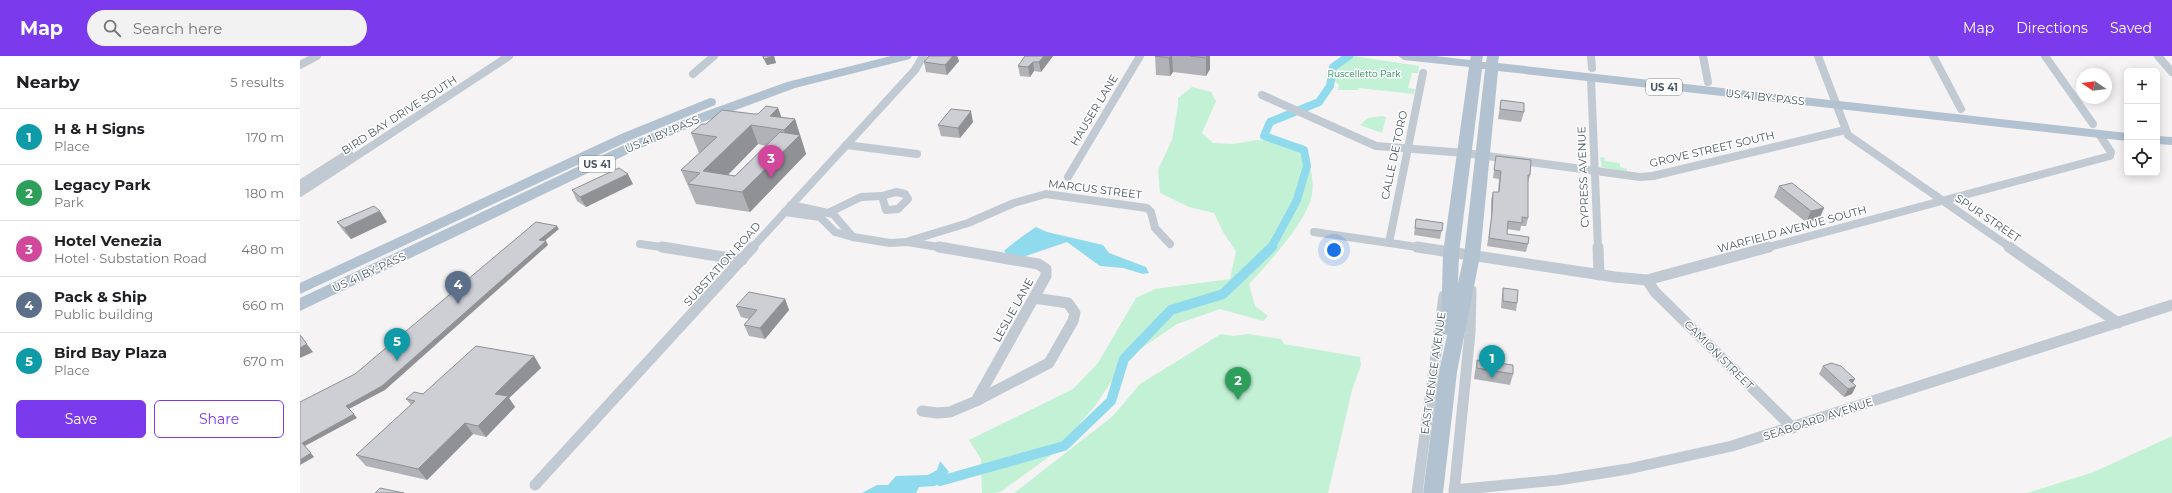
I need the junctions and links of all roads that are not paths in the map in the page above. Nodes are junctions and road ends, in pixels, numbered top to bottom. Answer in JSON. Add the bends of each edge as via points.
{"nodes":[{"id":1,"x":317,"y":56,"type":"edge"},
{"id":2,"x":498,"y":56,"type":"edge"},
{"id":3,"x":509,"y":56,"type":"edge"},
{"id":4,"x":714,"y":56,"type":"edge"},
{"id":5,"x":865,"y":56,"type":"edge"},
{"id":6,"x":884,"y":56,"type":"edge"},
{"id":7,"x":906,"y":56,"type":"edge"},
{"id":8,"x":923,"y":56,"type":"edge"},
{"id":9,"x":1140,"y":56,"type":"edge"},
{"id":10,"x":1404,"y":56,"type":"edge"},
{"id":11,"x":1703,"y":56,"type":"edge"},
{"id":12,"x":1818,"y":56,"type":"edge"},
{"id":13,"x":1933,"y":56,"type":"edge"},
{"id":14,"x":2045,"y":56,"type":"edge"},
{"id":15,"x":2158,"y":56,"type":"edge"},
{"id":16,"x":1476,"y":58,"type":"edge"},
{"id":17,"x":1493,"y":61,"type":"edge"},
{"id":18,"x":300,"y":66,"type":"edge"},
{"id":19,"x":1591,"y":68,"type":"edge"},
{"id":20,"x":846,"y":70,"type":"junction"},
{"id":21,"x":2172,"y":72,"type":"edge"},
{"id":22,"x":1423,"y":73,"type":"dead end"},
{"id":23,"x":693,"y":74,"type":"dead end"},
{"id":24,"x":787,"y":82,"type":"junction"},
{"id":25,"x":1708,"y":82,"type":"junction"},
{"id":26,"x":456,"y":83,"type":"junction"},
{"id":27,"x":466,"y":84,"type":"junction"},
{"id":28,"x":1262,"y":96,"type":"dead end"},
{"id":29,"x":1834,"y":100,"type":"junction"},
{"id":30,"x":1961,"y":109,"type":"junction"},
{"id":31,"x":2124,"y":128,"type":"edge"},
{"id":32,"x":2096,"y":129,"type":"junction"},
{"id":33,"x":1845,"y":131,"type":"junction"},
{"id":34,"x":2160,"y":131,"type":"edge"},
{"id":35,"x":2172,"y":133,"type":"edge"},
{"id":36,"x":2124,"y":136,"type":"edge"},
{"id":37,"x":369,"y":140,"type":"junction"},
{"id":38,"x":2160,"y":140,"type":"edge"},
{"id":39,"x":379,"y":141,"type":"junction"},
{"id":40,"x":2172,"y":142,"type":"edge"},
{"id":41,"x":846,"y":145,"type":"junction"},
{"id":42,"x":1407,"y":148,"type":"junction"},
{"id":43,"x":1465,"y":153,"type":"junction"},
{"id":44,"x":917,"y":154,"type":"dead end"},
{"id":45,"x":1482,"y":155,"type":"junction"},
{"id":46,"x":593,"y":159,"type":"junction"},
{"id":47,"x":1595,"y":171,"type":"junction"},
{"id":48,"x":1068,"y":177,"type":"dead end"},
{"id":49,"x":300,"y":184,"type":"edge"},
{"id":50,"x":300,"y":193,"type":"edge"},
{"id":51,"x":882,"y":196,"type":"dead end"},
{"id":52,"x":1943,"y":201,"type":"junction"},
{"id":53,"x":788,"y":208,"type":"junction"},
{"id":54,"x":830,"y":212,"type":"junction"},
{"id":55,"x":426,"y":230,"type":"junction"},
{"id":56,"x":1314,"y":232,"type":"dead end"},
{"id":57,"x":853,"y":237,"type":"junction"},
{"id":58,"x":907,"y":242,"type":"junction"},
{"id":59,"x":1388,"y":243,"type":"junction"},
{"id":60,"x":640,"y":244,"type":"dead end"},
{"id":61,"x":1170,"y":244,"type":"dead end"},
{"id":62,"x":1451,"y":253,"type":"junction"},
{"id":63,"x":1472,"y":256,"type":"junction"},
{"id":64,"x":742,"y":260,"type":"junction"},
{"id":65,"x":1599,"y":275,"type":"junction"},
{"id":66,"x":1647,"y":280,"type":"junction"},
{"id":67,"x":300,"y":289,"type":"edge"},
{"id":68,"x":329,"y":291,"type":"junction"},
{"id":69,"x":1034,"y":298,"type":"junction"},
{"id":70,"x":300,"y":305,"type":"edge"},
{"id":71,"x":2172,"y":305,"type":"edge"},
{"id":72,"x":2118,"y":323,"type":"junction"},
{"id":73,"x":1448,"y":370,"type":"junction"},
{"id":74,"x":976,"y":401,"type":"junction"},
{"id":75,"x":922,"y":411,"type":"dead end"},
{"id":76,"x":1793,"y":428,"type":"junction"},
{"id":77,"x":535,"y":485,"type":"dead end"},
{"id":78,"x":1454,"y":491,"type":"edge"},
{"id":79,"x":1417,"y":493,"type":"edge"},
{"id":80,"x":1433,"y":493,"type":"edge"}],
"edges":[{"from":1,"to":18,"type":"street"},
{"from":2,"to":26,"type":"street","name":"BIRD BAY DRIVE SOUTH"},
{"from":3,"to":27,"type":"street","name":"BIRD BAY DRIVE SOUTH"},
{"from":4,"to":23,"type":"street"},
{"from":5,"to":24,"type":"main road","name":"US 41 BY-PASS","number":"US 41"},
{"from":6,"to":20,"type":"main road"},
{"from":7,"to":20,"type":"main road","name":"US 41 BY-PASS","number":"US 41"},
{"from":8,"to":41,"type":"street","name":"SUBSTATION ROAD","via":[[915,70]]},
{"from":9,"to":48,"type":"street","name":"HAUSER LANE"},
{"from":10,"to":16,"type":"main road","name":"US 41 BY-PASS","number":"US 41"},
{"from":11,"to":25,"type":"street"},
{"from":12,"to":29,"type":"street"},
{"from":13,"to":30,"type":"street"},
{"from":14,"to":32,"type":"street"},
{"from":15,"to":21,"type":"street"},
{"from":16,"to":17,"type":"main road","name":"US 41 BY-PASS","number":"US 41"},
{"from":16,"to":43,"type":"main road","name":"EAST VENICE AVENUE"},
{"from":17,"to":19,"type":"main road","name":"US 41 BY-PASS","number":"US 41"},
{"from":17,"to":45,"type":"main road","name":"EAST VENICE AVENUE"},
{"from":19,"to":25,"type":"main road","name":"US 41 BY-PASS","number":"US 41"},
{"from":19,"to":29,"type":"main road","name":"US 41 BY-PASS","number":"US 41"},
{"from":19,"to":47,"type":"street","name":"CYPRESS AVENUE"},
{"from":20,"to":24,"type":"main road","name":"US 41 BY-PASS","number":"US 41"},
{"from":22,"to":42,"type":"street","name":"CALLE DE TORO"},
{"from":24,"to":46,"type":"main road","name":"US 41 BY-PASS","number":"US 41"},
{"from":24,"to":46,"type":"main road","name":"US 41 BY-PASS","number":"US 41","via":[[683,112]]},
{"from":25,"to":29,"type":"main road","name":"US 41 BY-PASS","number":"US 41"},
{"from":26,"to":27,"type":"street"},
{"from":26,"to":37,"type":"street","name":"BIRD BAY DRIVE SOUTH"},
{"from":27,"to":39,"type":"street","name":"BIRD BAY DRIVE SOUTH"},
{"from":28,"to":42,"type":"street","name":"GROVE STREET SOUTH","via":[[1371,144]]},
{"from":29,"to":30,"type":"main road","name":"US 41 BY-PASS","number":"US 41"},
{"from":29,"to":32,"type":"main road","name":"US 41 BY-PASS","number":"US 41"},
{"from":29,"to":33,"type":"street"},
{"from":30,"to":32,"type":"main road","name":"US 41 BY-PASS","number":"US 41"},
{"from":31,"to":32,"type":"main road","name":"US 41 BY-PASS","number":"US 41"},
{"from":32,"to":36,"type":"main road","name":"US 41 BY-PASS","number":"US 41"},
{"from":32,"to":52,"type":"street","name":"WARFIELD AVENUE SOUTH","via":[[2111,152],[2110,156]]},
{"from":33,"to":47,"type":"street","name":"GROVE STREET SOUTH","via":[[1653,176]]},
{"from":33,"to":52,"type":"street","name":"SPUR STREET"},
{"from":34,"to":35,"type":"main road"},
{"from":37,"to":39,"type":"street"},
{"from":37,"to":49,"type":"street","name":"BIRD BAY DRIVE SOUTH"},
{"from":38,"to":40,"type":"main road"},
{"from":39,"to":50,"type":"street","name":"BIRD BAY DRIVE SOUTH"},
{"from":41,"to":44,"type":"street"},
{"from":41,"to":53,"type":"street","name":"SUBSTATION ROAD"},
{"from":42,"to":43,"type":"street","name":"GROVE STREET SOUTH"},
{"from":42,"to":59,"type":"street","name":"CALLE DE TORO"},
{"from":43,"to":45,"type":"street","name":"GROVE STREET SOUTH"},
{"from":43,"to":62,"type":"main road","name":"EAST VENICE AVENUE"},
{"from":45,"to":47,"type":"street","name":"GROVE STREET SOUTH"},
{"from":45,"to":63,"type":"main road","name":"EAST VENICE AVENUE"},
{"from":46,"to":55,"type":"main road","name":"US 41 BY-PASS","number":"US 41"},
{"from":46,"to":68,"type":"main road","name":"US 41 BY-PASS","number":"US 41"},
{"from":47,"to":65,"type":"street","name":"CYPRESS AVENUE"},
{"from":51,"to":54,"type":"street","via":[[861,197]]},
{"from":52,"to":66,"type":"street","name":"WARFIELD AVENUE SOUTH"},
{"from":52,"to":72,"type":"street","name":"SPUR STREET"},
{"from":53,"to":54,"type":"street"},
{"from":53,"to":57,"type":"street","name":"LESLIE LANE","via":[[820,217],[835,232]]},
{"from":53,"to":64,"type":"street","name":"SUBSTATION ROAD"},
{"from":54,"to":57,"type":"street"},
{"from":55,"to":67,"type":"main road","name":"US 41 BY-PASS","number":"US 41"},
{"from":55,"to":68,"type":"main road","via":[[412,245]]},
{"from":56,"to":59,"type":"street","name":"WARFIELD AVENUE SOUTH"},
{"from":57,"to":58,"type":"street","name":"LESLIE LANE","via":[[890,243]]},
{"from":58,"to":61,"type":"street","name":"MARCUS STREET","via":[[965,224],[1014,203],[1048,194],[1147,208],[1151,212],[1155,228]]},
{"from":58,"to":69,"type":"street","name":"LESLIE LANE","via":[[1038,264],[1047,272]]},
{"from":59,"to":62,"type":"street","name":"WARFIELD AVENUE SOUTH"},
{"from":60,"to":64,"type":"street"},
{"from":62,"to":63,"type":"street","name":"WARFIELD AVENUE SOUTH"},
{"from":62,"to":73,"type":"main road","name":"EAST VENICE AVENUE"},
{"from":62,"to":79,"type":"street","name":"EAST VENICE AVENUE","via":[[1438,330]]},
{"from":63,"to":65,"type":"street","name":"WARFIELD AVENUE SOUTH"},
{"from":63,"to":73,"type":"main road","name":"EAST VENICE AVENUE"},
{"from":63,"to":78,"type":"street","name":"EAST VENICE AVENUE","via":[[1470,333]]},
{"from":64,"to":77,"type":"street","name":"SUBSTATION ROAD"},
{"from":65,"to":66,"type":"street","name":"WARFIELD AVENUE SOUTH"},
{"from":66,"to":76,"type":"street","name":"CAMION STREET","via":[[1655,292]]},
{"from":68,"to":70,"type":"main road","name":"US 41 BY-PASS","number":"US 41"},
{"from":69,"to":74,"type":"street","name":"LESLIE LANE"},
{"from":69,"to":74,"type":"street","via":[[1068,303],[1075,313],[1073,321],[1049,362]]},
{"from":71,"to":72,"type":"street","name":"SEABOARD AVENUE"},
{"from":72,"to":76,"type":"street","name":"SEABOARD AVENUE"},
{"from":73,"to":80,"type":"main road","name":"EAST VENICE AVENUE"},
{"from":74,"to":75,"type":"street","via":[[963,409],[948,413]]},
{"from":76,"to":78,"type":"street","name":"SEABOARD AVENUE","via":[[1732,446],[1628,469],[1558,480]]}]}
